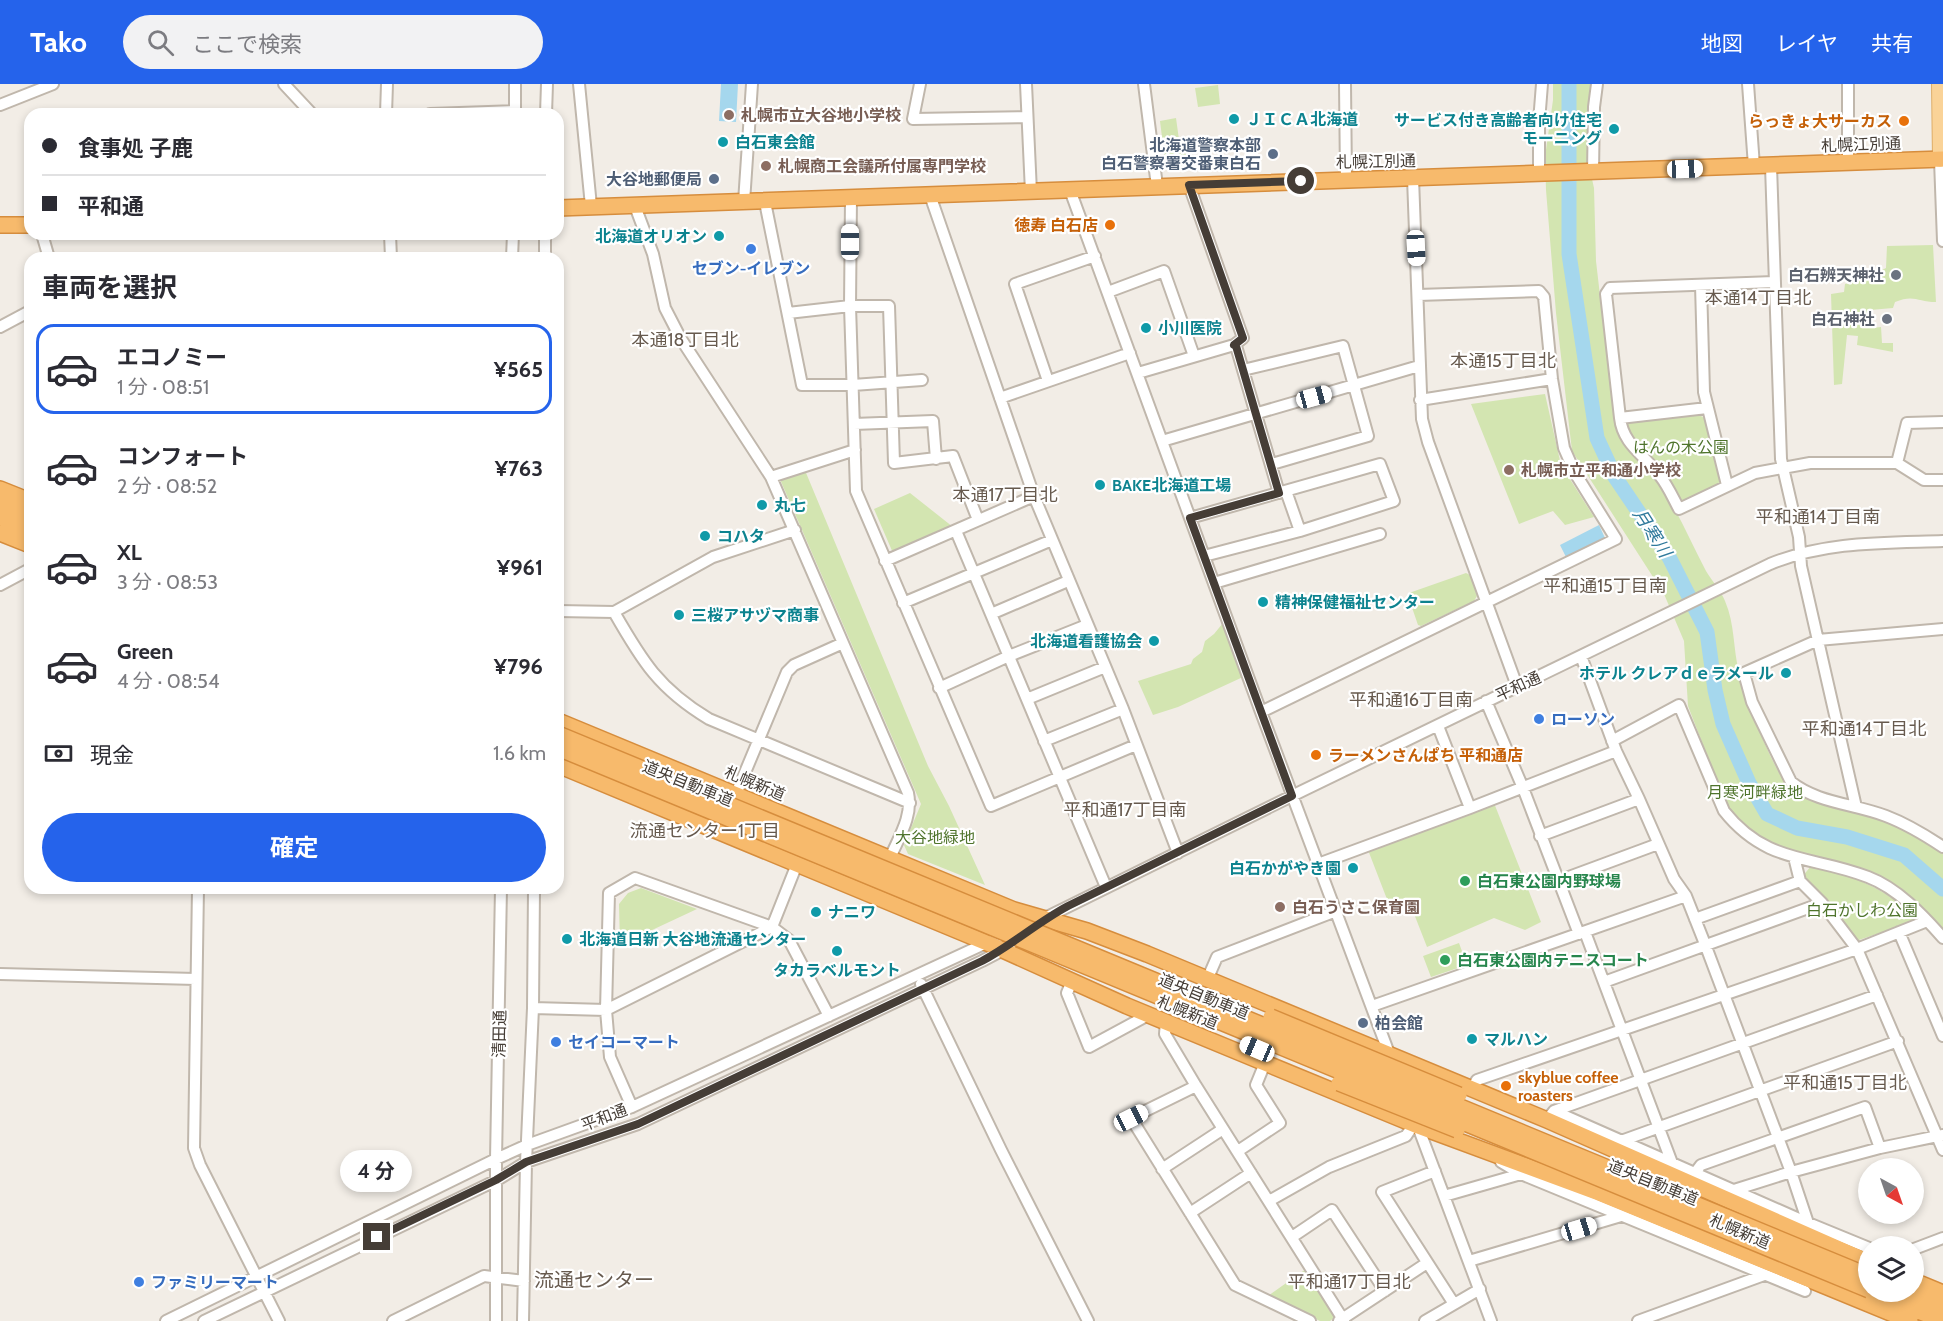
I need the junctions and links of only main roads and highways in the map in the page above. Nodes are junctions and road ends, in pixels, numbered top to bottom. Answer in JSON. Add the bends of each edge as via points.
{"nodes":[{"id":1,"x":1939,"y":84,"type":"edge"},
{"id":2,"x":1941,"y":160,"type":"edge"},
{"id":3,"x":564,"y":208,"type":"edge"},
{"id":4,"x":0,"y":225,"type":"edge"},
{"id":5,"x":24,"y":225,"type":"edge"},
{"id":6,"x":0,"y":489,"type":"edge"},
{"id":7,"x":24,"y":499,"type":"edge"},
{"id":8,"x":0,"y":503,"type":"edge"},
{"id":9,"x":24,"y":513,"type":"edge"},
{"id":10,"x":0,"y":518,"type":"edge"},
{"id":11,"x":0,"y":535,"type":"edge"},
{"id":12,"x":24,"y":536,"type":"edge"},
{"id":13,"x":24,"y":539,"type":"edge"},
{"id":14,"x":564,"y":723,"type":"edge"},
{"id":15,"x":564,"y":736,"type":"edge"},
{"id":16,"x":564,"y":750,"type":"edge"},
{"id":17,"x":564,"y":767,"type":"edge"},
{"id":18,"x":1087,"y":931,"type":"junction"},
{"id":19,"x":1127,"y":1006,"type":"junction"},
{"id":20,"x":1562,"y":1163,"type":"junction"},
{"id":21,"x":1634,"y":1178,"type":"junction"},
{"id":22,"x":1858,"y":1257,"type":"edge"},
{"id":23,"x":1858,"y":1271,"type":"edge"},
{"id":24,"x":1924,"y":1285,"type":"edge"},
{"id":25,"x":1858,"y":1286,"type":"edge"},
{"id":26,"x":1943,"y":1293,"type":"edge"},
{"id":27,"x":1924,"y":1298,"type":"edge"},
{"id":28,"x":1897,"y":1302,"type":"edge"},
{"id":29,"x":1943,"y":1306,"type":"edge"},
{"id":30,"x":1910,"y":1321,"type":"edge"},
{"id":31,"x":1943,"y":1321,"type":"edge"}],
"edges":[{"from":1,"to":2,"type":"main road"},
{"from":2,"to":3,"type":"highway","name":"札幌江別通"},
{"from":4,"to":5,"type":"highway"},
{"from":6,"to":7,"type":"highway"},
{"from":8,"to":9,"type":"highway"},
{"from":10,"to":12,"type":"highway"},
{"from":11,"to":13,"type":"highway"},
{"from":14,"to":18,"type":"highway","name":"札幌新道","via":[[1014,910]]},
{"from":15,"to":21,"type":"highway","name":"道央自動車道","bridge":true},
{"from":16,"to":20,"type":"highway","name":"道央自動車道","bridge":true},
{"from":17,"to":19,"type":"highway","name":"札幌新道","via":[[985,942]]},
{"from":18,"to":21,"type":"highway","bridge":true,"via":[[1117,953],[1428,1081]]},
{"from":18,"to":22,"type":"highway","name":"札幌新道","via":[[1552,1119]]},
{"from":19,"to":20,"type":"highway","bridge":true,"via":[[1154,1006],[1431,1121]]},
{"from":19,"to":30,"type":"highway","name":"札幌新道"},
{"from":20,"to":25,"type":"highway","name":"道央自動車道","bridge":true},
{"from":21,"to":23,"type":"highway","name":"道央自動車道","bridge":true},
{"from":24,"to":26,"type":"highway"},
{"from":27,"to":29,"type":"highway"},
{"from":28,"to":31,"type":"highway","name":"道央自動車道"}]}
